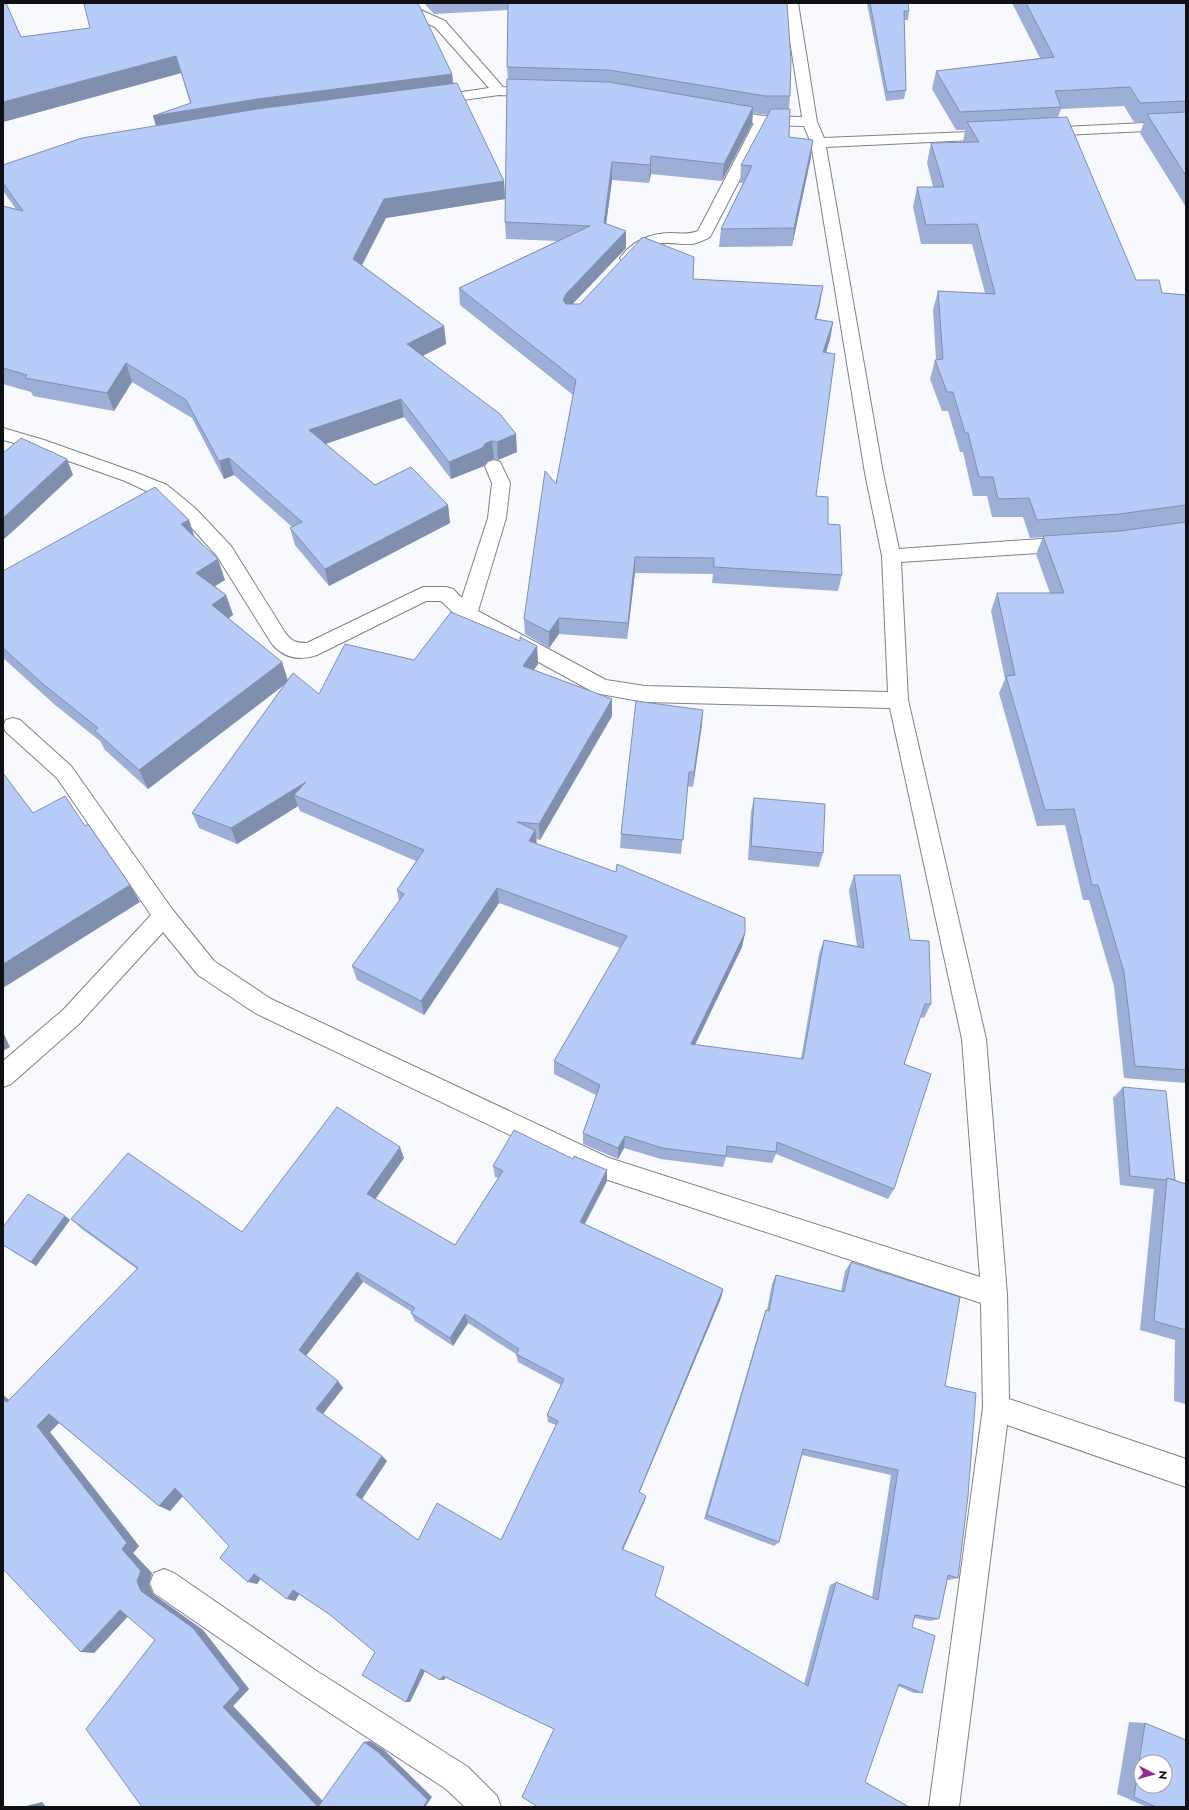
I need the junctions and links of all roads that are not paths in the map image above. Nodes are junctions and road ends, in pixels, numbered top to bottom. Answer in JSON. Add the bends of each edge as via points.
{"nodes":[{"id":1,"x":394,"y":3,"type":"edge"},
{"id":2,"x":792,"y":3,"type":"edge"},
{"id":3,"x":499,"y":91,"type":"junction"},
{"id":4,"x":554,"y":93,"type":"edge"},
{"id":5,"x":422,"y":101,"type":"edge"},
{"id":6,"x":709,"y":111,"type":"edge"},
{"id":7,"x":763,"y":120,"type":"junction"},
{"id":8,"x":810,"y":122,"type":"junction"},
{"id":9,"x":1186,"y":125,"type":"edge"},
{"id":10,"x":1029,"y":133,"type":"edge"},
{"id":11,"x":1006,"y":134,"type":"edge"},
{"id":12,"x":818,"y":143,"type":"junction"},
{"id":13,"x":620,"y":266,"type":"edge"},
{"id":14,"x":3,"y":434,"type":"edge"},
{"id":15,"x":494,"y":466,"type":"dead end"},
{"id":16,"x":1088,"y":542,"type":"edge"},
{"id":17,"x":891,"y":556,"type":"junction"},
{"id":18,"x":468,"y":614,"type":"junction"},
{"id":19,"x":898,"y":700,"type":"junction"},
{"id":20,"x":13,"y":726,"type":"dead end"},
{"id":21,"x":164,"y":916,"type":"junction"},
{"id":22,"x":3,"y":1076,"type":"edge"},
{"id":23,"x":994,"y":1294,"type":"junction"},
{"id":24,"x":996,"y":1408,"type":"junction"},
{"id":25,"x":1186,"y":1473,"type":"edge"},
{"id":26,"x":164,"y":1583,"type":"dead end"},
{"id":27,"x":486,"y":1807,"type":"edge"},
{"id":28,"x":944,"y":1807,"type":"edge"}],
"edges":[{"from":1,"to":3,"type":"street","via":[[440,24]]},
{"from":2,"to":8,"type":"street"},
{"from":3,"to":4,"type":"street"},
{"from":3,"to":5,"type":"street"},
{"from":6,"to":7,"type":"street"},
{"from":7,"to":8,"type":"street"},
{"from":7,"to":13,"type":"street","via":[[704,234],[692,240],[667,238],[648,242]]},
{"from":8,"to":12,"type":"street"},
{"from":9,"to":10,"type":"street"},
{"from":11,"to":12,"type":"street"},
{"from":12,"to":17,"type":"street"},
{"from":14,"to":18,"type":"street","via":[[38,444],[161,490],[189,513],[224,551],[286,648],[297,651],[310,650],[423,594],[446,594]]},
{"from":15,"to":18,"type":"street","via":[[502,483],[497,518]]},
{"from":16,"to":17,"type":"street"},
{"from":17,"to":19,"type":"street"},
{"from":18,"to":19,"type":"street","via":[[602,687],[645,694]]},
{"from":19,"to":23,"type":"street","via":[[974,1039]]},
{"from":20,"to":21,"type":"street","via":[[64,772]]},
{"from":21,"to":22,"type":"street","via":[[70,1016]]},
{"from":21,"to":23,"type":"street","via":[[206,968],[263,1006],[606,1168]]},
{"from":23,"to":24,"type":"street"},
{"from":24,"to":25,"type":"street"},
{"from":24,"to":28,"type":"street"},
{"from":26,"to":27,"type":"street","via":[[305,1680],[457,1778]]}]}
